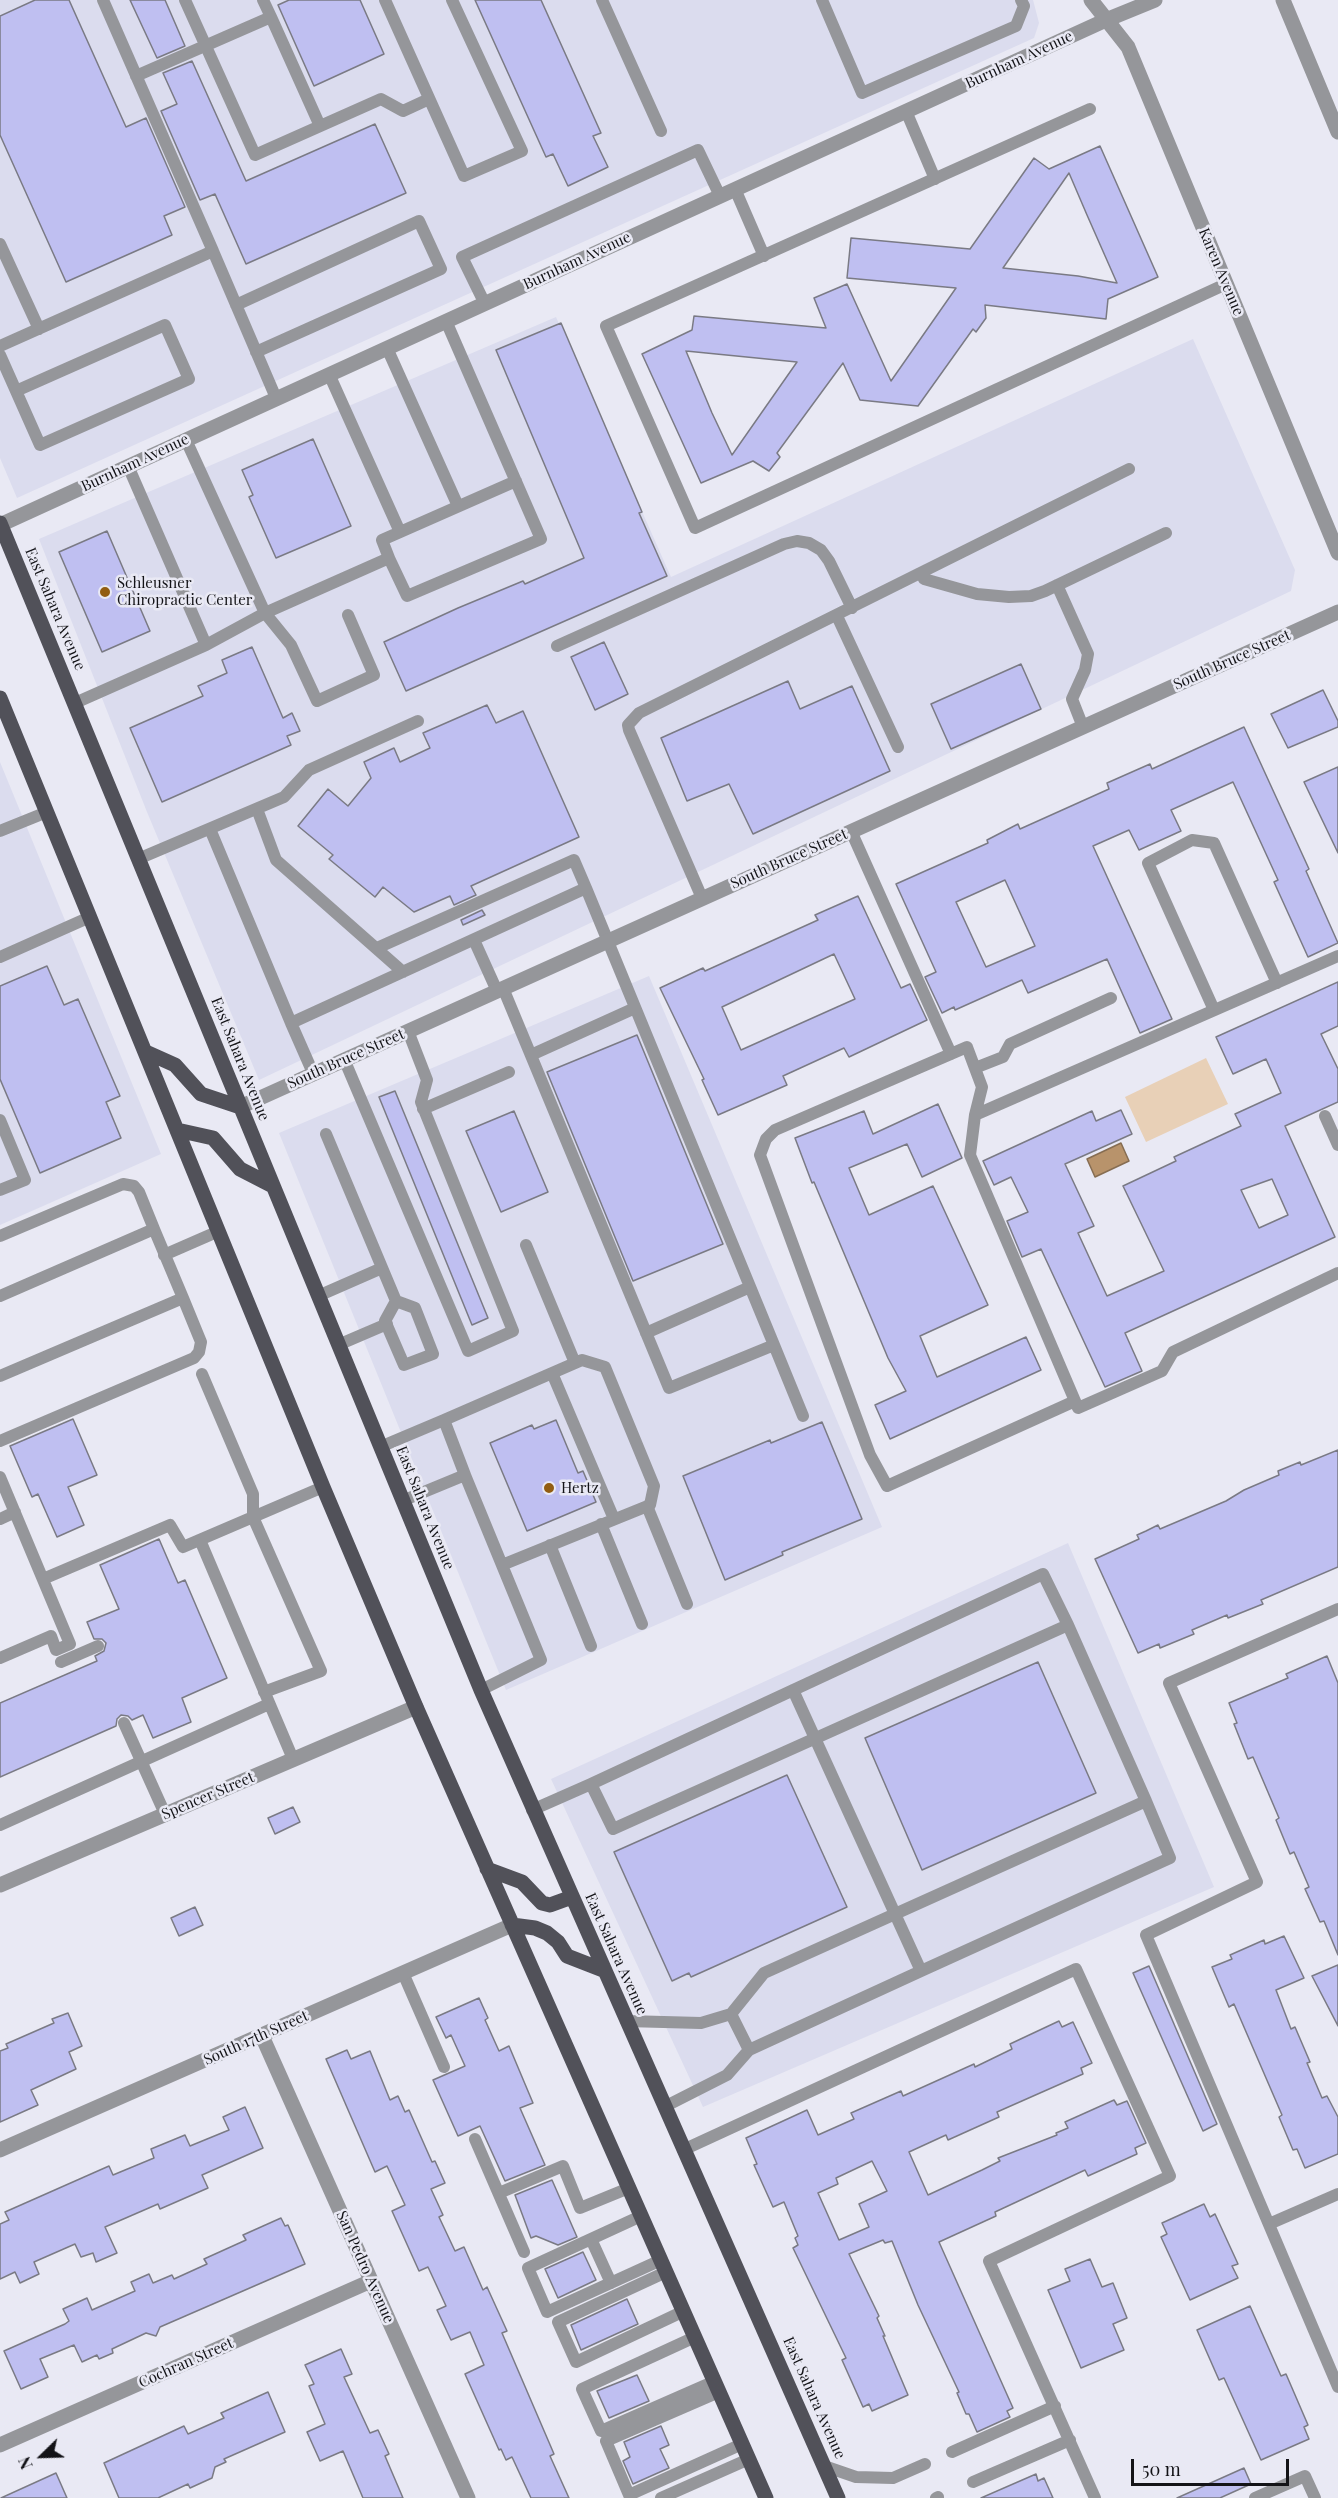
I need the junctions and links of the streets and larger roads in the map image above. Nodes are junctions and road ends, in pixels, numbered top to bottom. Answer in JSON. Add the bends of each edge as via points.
{"nodes":[{"id":1,"x":1091,"y":0,"type":"edge"},
{"id":2,"x":1155,"y":0,"type":"edge"},
{"id":3,"x":1283,"y":0,"type":"edge"},
{"id":4,"x":1106,"y":20,"type":"junction"},
{"id":5,"x":1338,"y":132,"type":"edge"},
{"id":6,"x":0,"y":524,"type":"edge"},
{"id":7,"x":1338,"y":553,"type":"edge"},
{"id":8,"x":1338,"y":612,"type":"edge"},
{"id":9,"x":0,"y":698,"type":"edge"},
{"id":10,"x":146,"y":1052,"type":"junction"},
{"id":11,"x":240,"y":1107,"type":"junction"},
{"id":12,"x":177,"y":1130,"type":"junction"},
{"id":13,"x":273,"y":1186,"type":"junction"},
{"id":14,"x":416,"y":1707,"type":"junction"},
{"id":15,"x":487,"y":1869,"type":"junction"},
{"id":16,"x":0,"y":1885,"type":"edge"},
{"id":17,"x":572,"y":1898,"type":"junction"},
{"id":18,"x":512,"y":1924,"type":"junction"},
{"id":19,"x":603,"y":1970,"type":"junction"},
{"id":20,"x":262,"y":2036,"type":"junction"},
{"id":21,"x":0,"y":2150,"type":"edge"},
{"id":22,"x":371,"y":2281,"type":"junction"},
{"id":23,"x":0,"y":2445,"type":"edge"},
{"id":24,"x":468,"y":2498,"type":"edge"},
{"id":25,"x":766,"y":2498,"type":"edge"},
{"id":26,"x":838,"y":2498,"type":"edge"}],
"edges":[{"from":1,"to":4,"type":"street","name":"Karen Avenue"},
{"from":2,"to":4,"type":"street","name":"Burnham Avenue"},
{"from":3,"to":5,"type":"street"},
{"from":4,"to":6,"type":"street","name":"Burnham Avenue"},
{"from":4,"to":7,"type":"street","name":"Karen Avenue","via":[[1128,47]]},
{"from":6,"to":11,"type":"main road","name":"East Sahara Avenue"},
{"from":8,"to":11,"type":"street","name":"South Bruce Street"},
{"from":9,"to":10,"type":"main road"},
{"from":10,"to":11,"type":"main road","via":[[175,1065],[201,1094]]},
{"from":10,"to":12,"type":"main road"},
{"from":11,"to":13,"type":"main road","name":"East Sahara Avenue"},
{"from":12,"to":13,"type":"main road","via":[[213,1138],[240,1169]]},
{"from":12,"to":14,"type":"main road"},
{"from":13,"to":17,"type":"main road","name":"East Sahara Avenue","via":[[481,1690]]},
{"from":14,"to":15,"type":"main road"},
{"from":14,"to":16,"type":"street","name":"Spencer Street"},
{"from":15,"to":17,"type":"main road","via":[[522,1882],[542,1903],[550,1905]]},
{"from":15,"to":18,"type":"main road"},
{"from":17,"to":19,"type":"main road","name":"East Sahara Avenue"},
{"from":18,"to":19,"type":"main road","via":[[547,1933],[567,1956]]},
{"from":18,"to":20,"type":"street","name":"South 17th Street"},
{"from":18,"to":25,"type":"main road"},
{"from":19,"to":26,"type":"main road","name":"East Sahara Avenue"},
{"from":20,"to":21,"type":"street","name":"South 17th Street"},
{"from":20,"to":22,"type":"street","name":"San Pedro Avenue"},
{"from":22,"to":23,"type":"street","name":"Cochran Street"},
{"from":22,"to":24,"type":"street","name":"San Pedro Avenue"}]}
